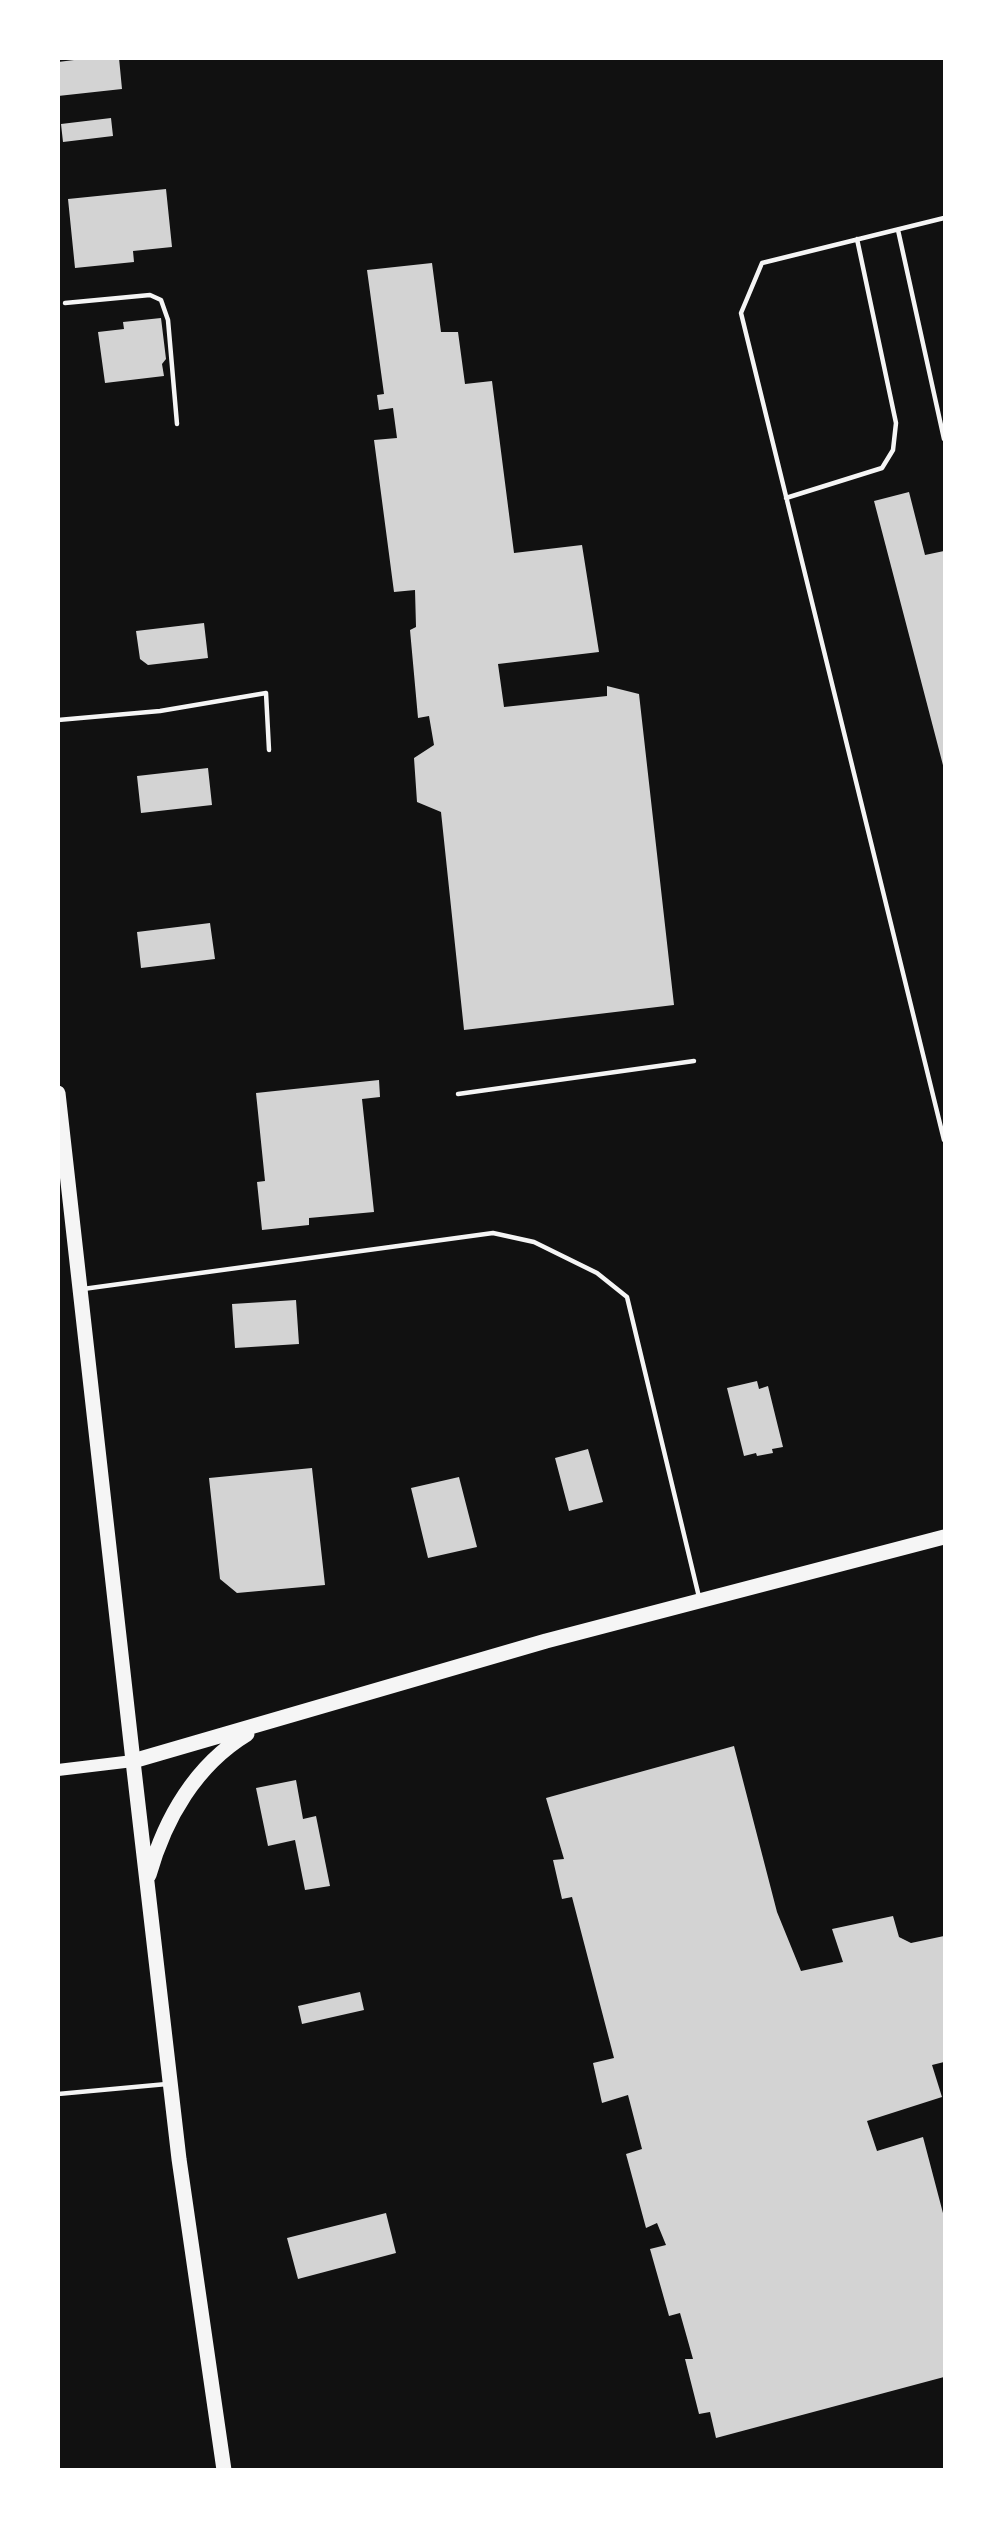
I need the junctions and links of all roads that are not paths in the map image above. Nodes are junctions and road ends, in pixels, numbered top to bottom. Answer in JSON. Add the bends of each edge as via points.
{"nodes":[{"id":1,"x":945,"y":218,"type":"edge"},
{"id":2,"x":897,"y":230,"type":"junction"},
{"id":3,"x":857,"y":239,"type":"junction"},
{"id":4,"x":65,"y":303,"type":"dead end"},
{"id":5,"x":177,"y":424,"type":"dead end"},
{"id":6,"x":945,"y":439,"type":"edge"},
{"id":7,"x":786,"y":498,"type":"junction"},
{"id":8,"x":58,"y":720,"type":"edge"},
{"id":9,"x":269,"y":750,"type":"dead end"},
{"id":10,"x":694,"y":1061,"type":"dead end"},
{"id":11,"x":58,"y":1093,"type":"edge"},
{"id":12,"x":458,"y":1094,"type":"dead end"},
{"id":13,"x":945,"y":1140,"type":"edge"},
{"id":14,"x":80,"y":1290,"type":"junction"},
{"id":15,"x":945,"y":1538,"type":"edge"},
{"id":16,"x":699,"y":1600,"type":"junction"},
{"id":17,"x":266,"y":1723,"type":"junction"},
{"id":18,"x":133,"y":1761,"type":"junction"},
{"id":19,"x":58,"y":1770,"type":"edge"},
{"id":20,"x":147,"y":1884,"type":"junction"},
{"id":21,"x":170,"y":2083,"type":"junction"},
{"id":22,"x":58,"y":2094,"type":"edge"},
{"id":23,"x":224,"y":2469,"type":"edge"}],
"edges":[{"from":1,"to":2,"type":"lane"},
{"from":2,"to":3,"type":"lane"},
{"from":2,"to":6,"type":"lane"},
{"from":3,"to":7,"type":"lane","via":[[896,423],[893,450],[882,468]]},
{"from":3,"to":7,"type":"lane","via":[[762,263],[741,313]]},
{"from":4,"to":5,"type":"lane","via":[[150,295],[161,300],[168,320]]},
{"from":7,"to":13,"type":"lane"},
{"from":8,"to":9,"type":"lane","via":[[160,711],[266,693]]},
{"from":10,"to":12,"type":"lane"},
{"from":11,"to":14,"type":"main road"},
{"from":14,"to":16,"type":"lane","via":[[493,1233],[534,1242],[597,1273],[627,1297]]},
{"from":14,"to":18,"type":"main road"},
{"from":15,"to":16,"type":"main road"},
{"from":16,"to":17,"type":"main road"},
{"from":17,"to":18,"type":"main road"},
{"from":17,"to":20,"type":"main road","via":[[230,1744],[185,1793],[155,1852]]},
{"from":18,"to":19,"type":"main road"},
{"from":18,"to":20,"type":"main road"},
{"from":20,"to":21,"type":"main road"},
{"from":21,"to":22,"type":"lane"},
{"from":21,"to":23,"type":"main road"}]}
